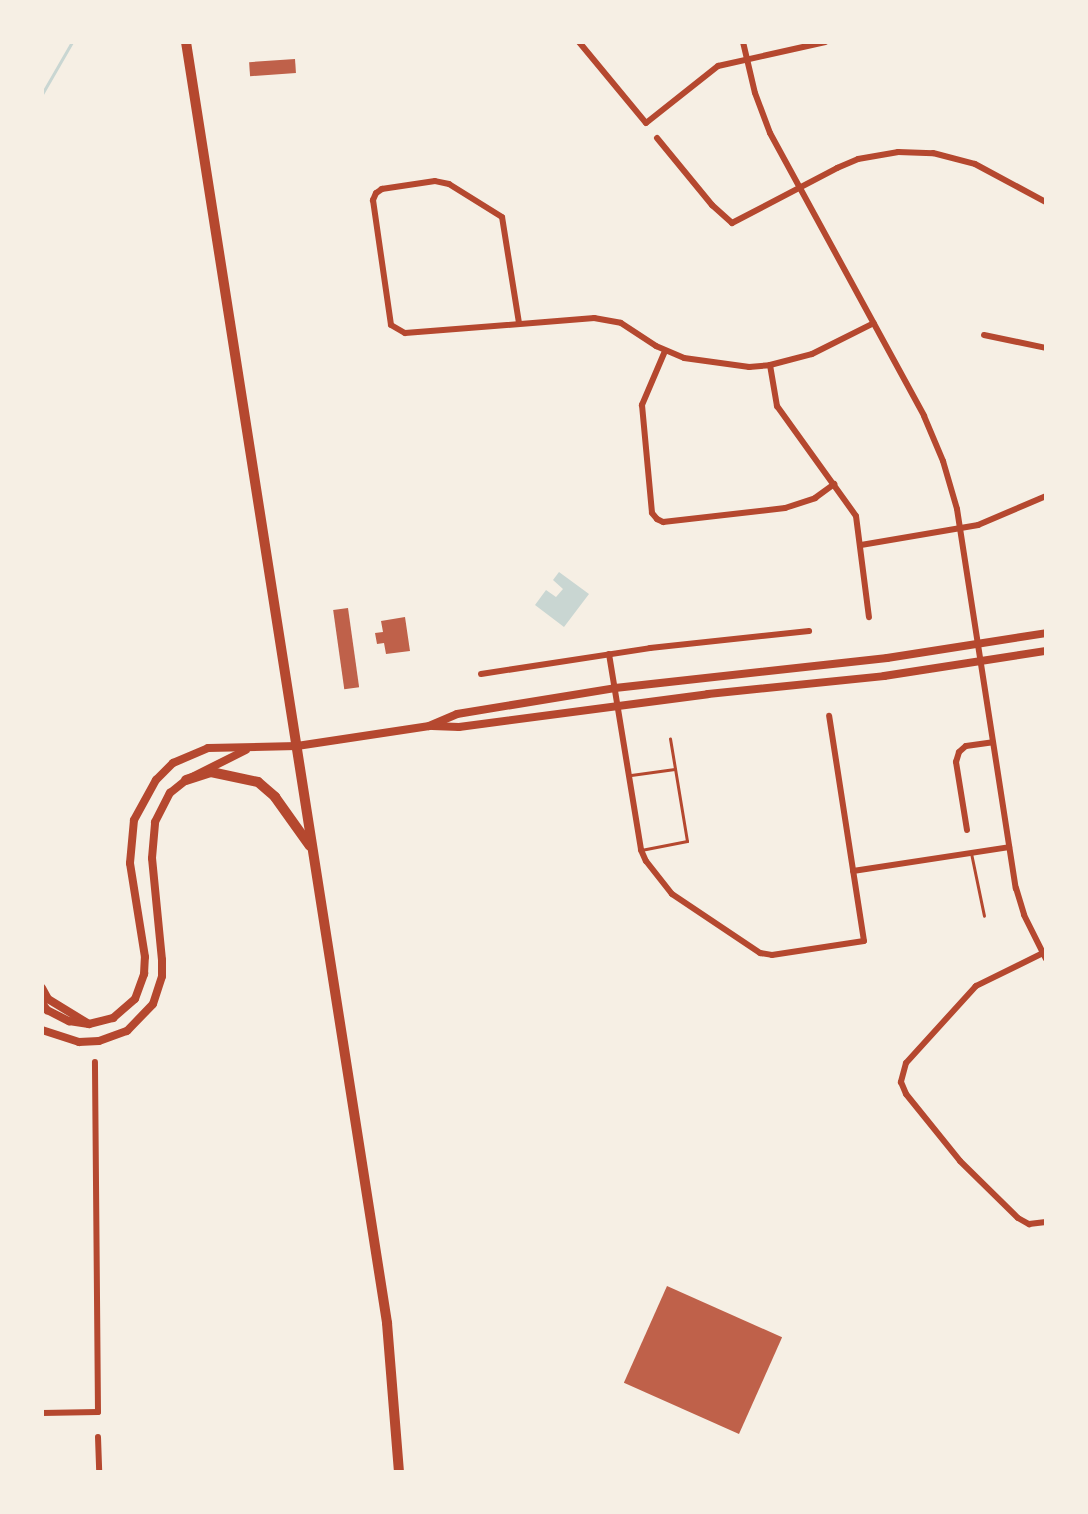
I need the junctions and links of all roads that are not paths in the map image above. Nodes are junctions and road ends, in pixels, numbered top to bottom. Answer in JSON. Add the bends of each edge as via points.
{"nodes":[{"id":1,"x":186,"y":42,"type":"edge"},
{"id":2,"x":579,"y":42,"type":"edge"},
{"id":3,"x":743,"y":42,"type":"edge"},
{"id":4,"x":825,"y":42,"type":"edge"},
{"id":5,"x":746,"y":58,"type":"junction"},
{"id":6,"x":657,"y":138,"type":"dead end"},
{"id":7,"x":801,"y":187,"type":"junction"},
{"id":8,"x":1046,"y":202,"type":"edge"},
{"id":9,"x":519,"y":323,"type":"junction"},
{"id":10,"x":874,"y":323,"type":"junction"},
{"id":11,"x":984,"y":335,"type":"dead end"},
{"id":12,"x":1046,"y":348,"type":"edge"},
{"id":13,"x":665,"y":351,"type":"junction"},
{"id":14,"x":770,"y":365,"type":"junction"},
{"id":15,"x":834,"y":484,"type":"junction"},
{"id":16,"x":1046,"y":496,"type":"edge"},
{"id":17,"x":960,"y":529,"type":"junction"},
{"id":18,"x":861,"y":545,"type":"junction"},
{"id":19,"x":869,"y":617,"type":"dead end"},
{"id":20,"x":809,"y":631,"type":"dead end"},
{"id":21,"x":1046,"y":633,"type":"edge"},
{"id":22,"x":978,"y":645,"type":"junction"},
{"id":23,"x":1046,"y":651,"type":"edge"},
{"id":24,"x":609,"y":654,"type":"junction"},
{"id":25,"x":981,"y":662,"type":"junction"},
{"id":26,"x":481,"y":674,"type":"dead end"},
{"id":27,"x":615,"y":688,"type":"junction"},
{"id":28,"x":618,"y":705,"type":"junction"},
{"id":29,"x":829,"y":716,"type":"dead end"},
{"id":30,"x":429,"y":726,"type":"junction"},
{"id":31,"x":670,"y":738,"type":"dead end"},
{"id":32,"x":993,"y":742,"type":"junction"},
{"id":33,"x":297,"y":746,"type":"junction"},
{"id":34,"x":249,"y":748,"type":"junction"},
{"id":35,"x":675,"y":769,"type":"junction"},
{"id":36,"x":629,"y":776,"type":"junction"},
{"id":37,"x":186,"y":780,"type":"junction"},
{"id":38,"x":967,"y":830,"type":"dead end"},
{"id":39,"x":1009,"y":847,"type":"junction"},
{"id":40,"x":312,"y":849,"type":"junction"},
{"id":41,"x":641,"y":850,"type":"junction"},
{"id":42,"x":971,"y":853,"type":"junction"},
{"id":43,"x":853,"y":871,"type":"junction"},
{"id":44,"x":984,"y":916,"type":"dead end"},
{"id":45,"x":1044,"y":956,"type":"edge"},
{"id":46,"x":42,"y":988,"type":"edge"},
{"id":47,"x":42,"y":1003,"type":"edge"},
{"id":48,"x":89,"y":1024,"type":"junction"},
{"id":49,"x":42,"y":1030,"type":"edge"},
{"id":50,"x":95,"y":1062,"type":"dead end"},
{"id":51,"x":1046,"y":1222,"type":"edge"},
{"id":52,"x":42,"y":1413,"type":"edge"},
{"id":53,"x":98,"y":1437,"type":"dead end"},
{"id":54,"x":99,"y":1472,"type":"edge"},
{"id":55,"x":399,"y":1472,"type":"edge"}],
"edges":[{"from":1,"to":33,"type":"main road"},
{"from":2,"to":5,"type":"street","via":[[646,123],[706,73]]},
{"from":3,"to":5,"type":"street"},
{"from":4,"to":5,"type":"street"},
{"from":5,"to":7,"type":"street","via":[[770,133]]},
{"from":6,"to":7,"type":"street","via":[[732,223]]},
{"from":7,"to":8,"type":"street","via":[[858,159],[933,153],[975,164]]},
{"from":7,"to":10,"type":"street"},
{"from":9,"to":9,"type":"street","via":[[502,217],[435,181],[376,193],[391,325],[397,331]]},
{"from":9,"to":13,"type":"street","via":[[567,318],[621,323]]},
{"from":10,"to":14,"type":"street","via":[[812,354]]},
{"from":10,"to":17,"type":"street","via":[[935,438]]},
{"from":11,"to":12,"type":"street"},
{"from":13,"to":14,"type":"street","via":[[716,365]]},
{"from":13,"to":15,"type":"street","via":[[642,405],[652,513],[657,519],[785,508],[815,498]]},
{"from":14,"to":15,"type":"street","via":[[777,406]]},
{"from":15,"to":18,"type":"street","via":[[856,516]]},
{"from":16,"to":17,"type":"street"},
{"from":17,"to":18,"type":"street"},
{"from":17,"to":22,"type":"street"},
{"from":18,"to":19,"type":"street"},
{"from":20,"to":24,"type":"street"},
{"from":21,"to":22,"type":"street"},
{"from":22,"to":25,"type":"street"},
{"from":22,"to":27,"type":"street"},
{"from":23,"to":25,"type":"street"},
{"from":24,"to":26,"type":"street"},
{"from":24,"to":27,"type":"street"},
{"from":25,"to":28,"type":"street"},
{"from":25,"to":32,"type":"street"},
{"from":27,"to":28,"type":"street"},
{"from":27,"to":30,"type":"street","via":[[457,714]]},
{"from":28,"to":30,"type":"street","via":[[459,727]]},
{"from":28,"to":36,"type":"street"},
{"from":29,"to":43,"type":"street"},
{"from":30,"to":33,"type":"street"},
{"from":31,"to":35,"type":"lane"},
{"from":32,"to":38,"type":"street","via":[[966,746],[956,762]]},
{"from":32,"to":39,"type":"street"},
{"from":33,"to":34,"type":"street"},
{"from":33,"to":40,"type":"main road"},
{"from":34,"to":37,"type":"street"},
{"from":34,"to":48,"type":"street","via":[[208,748],[189,755],[173,763],[146,794],[134,820],[130,863],[144,974],[141,987],[125,1010]]},
{"from":35,"to":36,"type":"lane"},
{"from":35,"to":41,"type":"lane","via":[[687,841]]},
{"from":36,"to":41,"type":"street"},
{"from":37,"to":40,"type":"main road","via":[[211,772],[258,782]]},
{"from":37,"to":49,"type":"street","via":[[162,807],[152,837],[162,960],[153,1004],[127,1031],[99,1041],[79,1042]]},
{"from":39,"to":42,"type":"street"},
{"from":39,"to":45,"type":"street","via":[[1024,915]]},
{"from":40,"to":55,"type":"main road","via":[[387,1323]]},
{"from":41,"to":43,"type":"street","via":[[672,894],[750,947],[772,955],[864,941]]},
{"from":42,"to":43,"type":"street"},
{"from":42,"to":44,"type":"lane"},
{"from":45,"to":51,"type":"street","via":[[976,986],[906,1063],[901,1082],[960,1161],[1018,1218],[1029,1224]]},
{"from":46,"to":48,"type":"street","via":[[48,999]]},
{"from":47,"to":48,"type":"street","via":[[69,1021]]},
{"from":50,"to":52,"type":"street","via":[[98,1412]]},
{"from":53,"to":54,"type":"street"}]}
